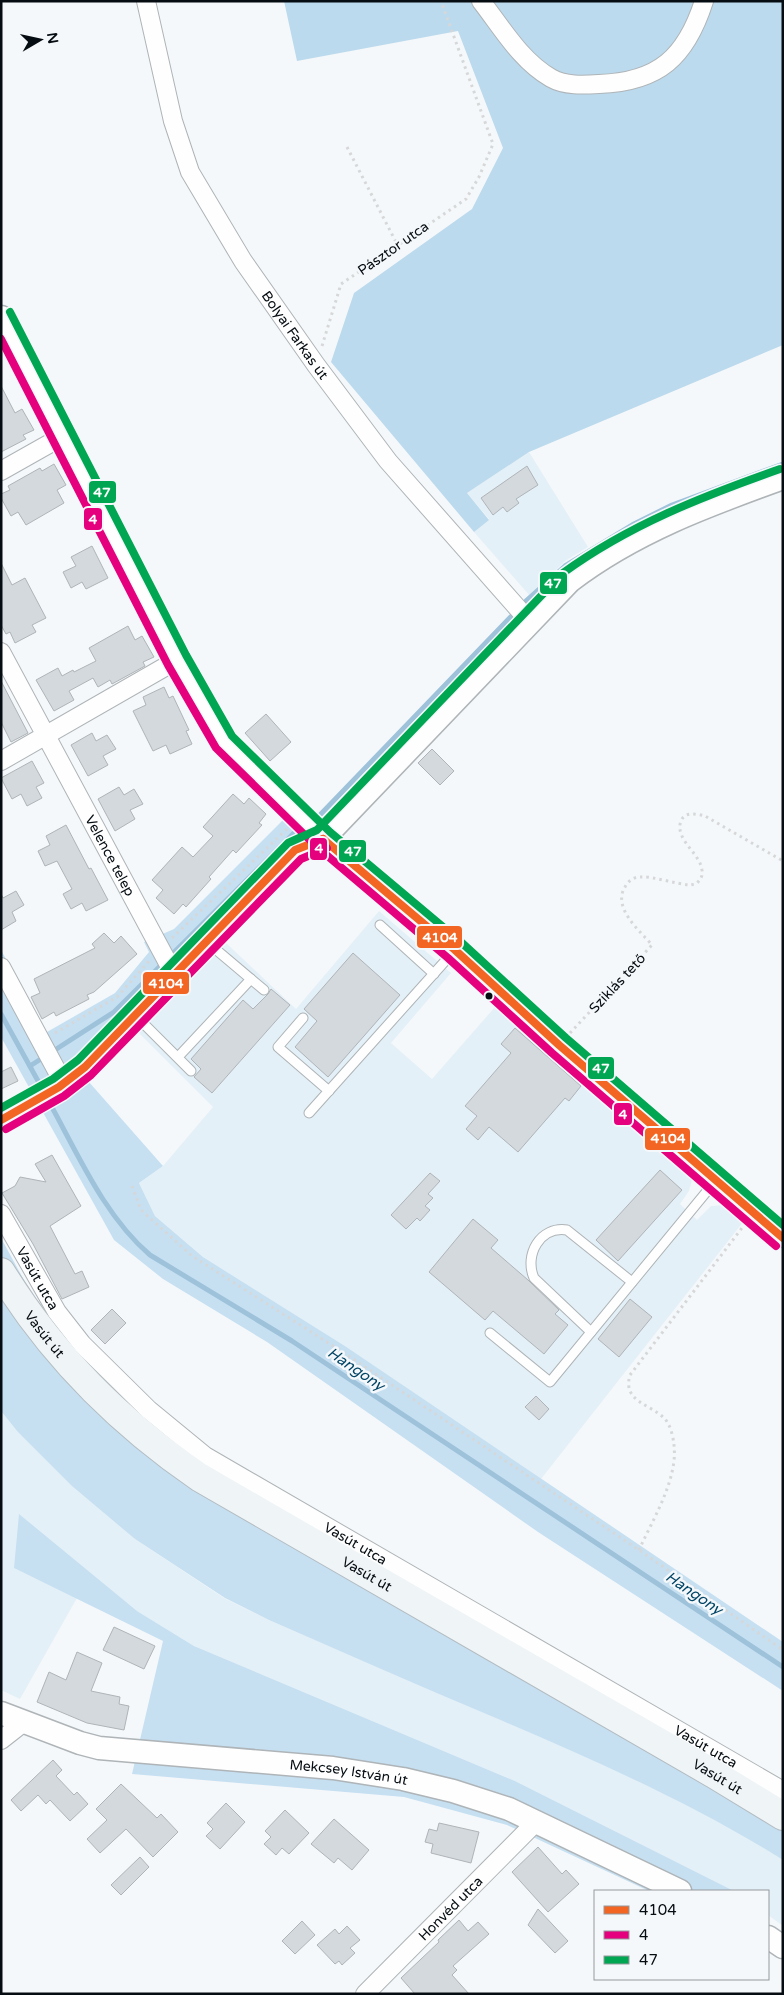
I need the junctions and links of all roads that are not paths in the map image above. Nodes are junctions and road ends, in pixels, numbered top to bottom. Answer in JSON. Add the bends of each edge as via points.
{"nodes":[{"id":1,"x":146,"y":1,"type":"edge"},
{"id":2,"x":481,"y":1,"type":"edge"},
{"id":3,"x":704,"y":1,"type":"edge"},
{"id":4,"x":1,"y":317,"type":"edge"},
{"id":5,"x":63,"y":436,"type":"junction"},
{"id":6,"x":1,"y":471,"type":"edge"},
{"id":7,"x":783,"y":478,"type":"edge"},
{"id":8,"x":522,"y":612,"type":"junction"},
{"id":9,"x":1,"y":652,"type":"edge"},
{"id":10,"x":177,"y":660,"type":"junction"},
{"id":11,"x":46,"y":736,"type":"junction"},
{"id":12,"x":1,"y":761,"type":"edge"},
{"id":13,"x":323,"y":839,"type":"junction"},
{"id":14,"x":380,"y":925,"type":"dead end"},
{"id":15,"x":207,"y":942,"type":"junction"},
{"id":16,"x":455,"y":950,"type":"junction"},
{"id":17,"x":167,"y":962,"type":"junction"},
{"id":18,"x":1,"y":967,"type":"edge"},
{"id":19,"x":434,"y":974,"type":"junction"},
{"id":20,"x":251,"y":979,"type":"junction"},
{"id":21,"x":264,"y":990,"type":"dead end"},
{"id":22,"x":136,"y":1016,"type":"junction"},
{"id":23,"x":303,"y":1018,"type":"dead end"},
{"id":24,"x":178,"y":1057,"type":"junction"},
{"id":25,"x":192,"y":1070,"type":"dead end"},
{"id":26,"x":59,"y":1078,"type":"junction"},
{"id":27,"x":329,"y":1091,"type":"junction"},
{"id":28,"x":309,"y":1112,"type":"dead end"},
{"id":29,"x":1,"y":1120,"type":"edge"},
{"id":30,"x":717,"y":1179,"type":"junction"},
{"id":31,"x":1,"y":1214,"type":"edge"},
{"id":32,"x":783,"y":1238,"type":"edge"},
{"id":33,"x":1,"y":1272,"type":"edge"},
{"id":34,"x":632,"y":1282,"type":"junction"},
{"id":35,"x":591,"y":1332,"type":"junction"},
{"id":36,"x":490,"y":1333,"type":"dead end"},
{"id":37,"x":1,"y":1713,"type":"edge"},
{"id":38,"x":24,"y":1722,"type":"junction"},
{"id":39,"x":1,"y":1740,"type":"edge"},
{"id":40,"x":783,"y":1791,"type":"edge"},
{"id":41,"x":783,"y":1816,"type":"edge"},
{"id":42,"x":536,"y":1822,"type":"junction"},
{"id":43,"x":678,"y":1890,"type":"edge"},
{"id":44,"x":769,"y":1938,"type":"edge"},
{"id":45,"x":783,"y":1947,"type":"edge"},
{"id":46,"x":365,"y":1994,"type":"edge"}],
"edges":[{"from":1,"to":8,"type":"street","name":"Bolyai Farkas út","via":[[173,121],[190,172],[243,261],[388,461]]},
{"from":2,"to":3,"type":"street","via":[[525,58],[551,78],[576,86],[632,80],[660,70],[680,52],[698,20]]},
{"from":4,"to":5,"type":"street"},
{"from":5,"to":6,"type":"street"},
{"from":5,"to":10,"type":"street"},
{"from":7,"to":8,"type":"street","via":[[647,532],[584,570],[557,593]]},
{"from":8,"to":13,"type":"street"},
{"from":9,"to":11,"type":"street","name":"Velence telep"},
{"from":10,"to":11,"type":"street"},
{"from":10,"to":13,"type":"street","via":[[220,737]]},
{"from":11,"to":12,"type":"street"},
{"from":11,"to":17,"type":"street","name":"Velence telep"},
{"from":13,"to":15,"type":"street","via":[[295,850]]},
{"from":13,"to":16,"type":"street"},
{"from":14,"to":19,"type":"lane"},
{"from":15,"to":17,"type":"street"},
{"from":15,"to":20,"type":"lane"},
{"from":16,"to":19,"type":"lane"},
{"from":16,"to":30,"type":"street","via":[[558,1045]]},
{"from":17,"to":22,"type":"street"},
{"from":18,"to":26,"type":"street"},
{"from":19,"to":27,"type":"lane"},
{"from":20,"to":21,"type":"lane"},
{"from":20,"to":24,"type":"lane"},
{"from":22,"to":24,"type":"lane"},
{"from":22,"to":26,"type":"street","via":[[86,1067]]},
{"from":23,"to":27,"type":"lane","via":[[278,1048]]},
{"from":24,"to":25,"type":"lane"},
{"from":26,"to":29,"type":"street","via":[[34,1101]]},
{"from":27,"to":28,"type":"lane"},
{"from":30,"to":32,"type":"street"},
{"from":30,"to":34,"type":"lane"},
{"from":31,"to":40,"type":"street","name":"Vasút utca","via":[[57,1312],[82,1344],[149,1410],[205,1456]]},
{"from":33,"to":41,"type":"main road","name":"Vasút út","via":[[34,1322],[88,1385],[142,1435],[184,1467]]},
{"from":34,"to":35,"type":"lane"},
{"from":34,"to":35,"type":"lane","via":[[567,1230],[554,1230],[540,1239],[531,1255],[534,1278]]},
{"from":35,"to":36,"type":"lane","via":[[550,1382]]},
{"from":37,"to":38,"type":"street","name":"Mekcsey István út"},
{"from":38,"to":39,"type":"street"},
{"from":38,"to":42,"type":"street","name":"Mekcsey István út","via":[[99,1748],[333,1768],[403,1779],[482,1799]]},
{"from":42,"to":43,"type":"street","name":"Mekcsey István út"},
{"from":42,"to":46,"type":"street","name":"Honvéd utca"},
{"from":44,"to":45,"type":"street"}]}
